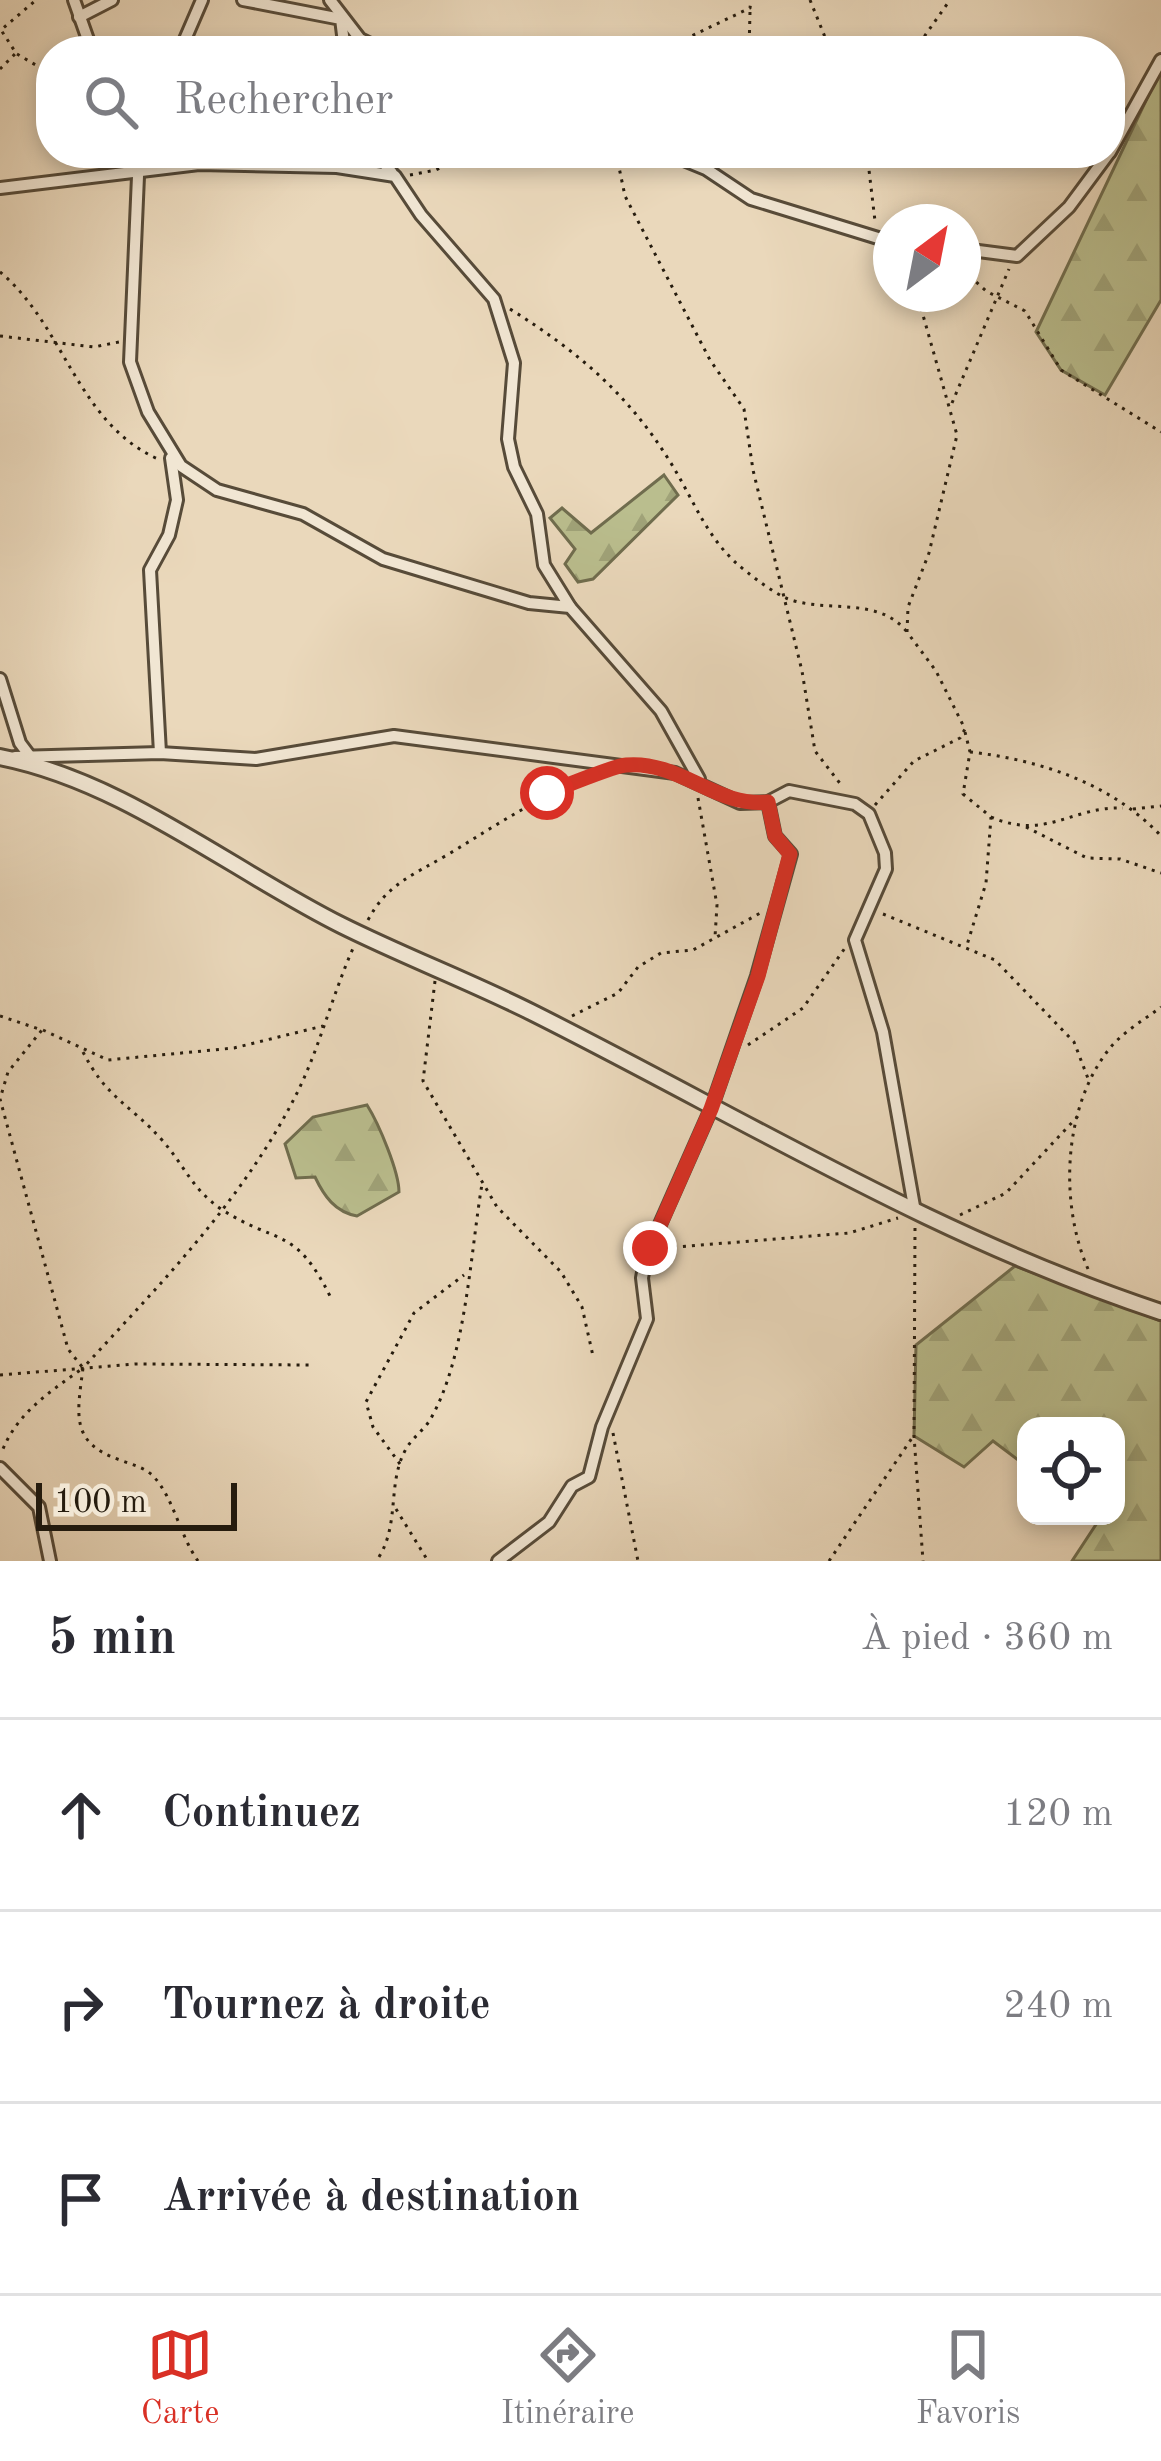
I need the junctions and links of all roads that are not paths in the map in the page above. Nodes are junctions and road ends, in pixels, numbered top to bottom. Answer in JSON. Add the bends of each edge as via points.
{"nodes":[{"id":1,"x":74,"y":0,"type":"edge"},
{"id":2,"x":112,"y":0,"type":"edge"},
{"id":3,"x":202,"y":0,"type":"edge"},
{"id":4,"x":243,"y":0,"type":"edge"},
{"id":5,"x":331,"y":0,"type":"edge"},
{"id":6,"x":80,"y":17,"type":"junction"},
{"id":7,"x":341,"y":19,"type":"junction"},
{"id":8,"x":87,"y":36,"type":"edge"},
{"id":9,"x":186,"y":36,"type":"edge"},
{"id":10,"x":343,"y":36,"type":"edge"},
{"id":11,"x":357,"y":36,"type":"edge"},
{"id":12,"x":1161,"y":60,"type":"edge"},
{"id":13,"x":1125,"y":125,"type":"edge"},
{"id":14,"x":141,"y":168,"type":"edge"},
{"id":15,"x":201,"y":168,"type":"edge"},
{"id":16,"x":301,"y":168,"type":"edge"},
{"id":17,"x":387,"y":168,"type":"edge"},
{"id":18,"x":704,"y":168,"type":"edge"},
{"id":19,"x":1098,"y":168,"type":"edge"},
{"id":20,"x":158,"y":170,"type":"joint"},
{"id":21,"x":141,"y":171,"type":"junction"},
{"id":22,"x":394,"y":176,"type":"junction"},
{"id":23,"x":0,"y":188,"type":"edge"},
{"id":24,"x":873,"y":234,"type":"edge"},
{"id":25,"x":981,"y":251,"type":"edge"},
{"id":26,"x":169,"y":451,"type":"junction"},
{"id":27,"x":570,"y":607,"type":"junction"},
{"id":28,"x":0,"y":679,"type":"edge"},
{"id":29,"x":160,"y":753,"type":"junction"},
{"id":30,"x":3,"y":757,"type":"edge"},
{"id":31,"x":30,"y":758,"type":"junction"},
{"id":32,"x":49,"y":773,"type":"junction"},
{"id":33,"x":700,"y":782,"type":"junction"},
{"id":34,"x":768,"y":802,"type":"junction"},
{"id":35,"x":711,"y":1109,"type":"junction"},
{"id":36,"x":915,"y":1212,"type":"junction"},
{"id":37,"x":1161,"y":1312,"type":"edge"},
{"id":38,"x":0,"y":1468,"type":"edge"},
{"id":39,"x":50,"y":1561,"type":"edge"},
{"id":40,"x":498,"y":1561,"type":"edge"}],
"edges":[{"from":1,"to":6,"type":"street"},
{"from":2,"to":6,"type":"street"},
{"from":3,"to":9,"type":"street"},
{"from":4,"to":7,"type":"street"},
{"from":5,"to":7,"type":"street"},
{"from":6,"to":8,"type":"street"},
{"from":7,"to":10,"type":"street"},
{"from":7,"to":11,"type":"street"},
{"from":12,"to":13,"type":"street"},
{"from":14,"to":21,"type":"street"},
{"from":15,"to":20,"type":"street"},
{"from":16,"to":22,"type":"street"},
{"from":17,"to":22,"type":"street"},
{"from":18,"to":24,"type":"street","via":[[752,199]]},
{"from":19,"to":25,"type":"street","via":[[1017,256]]},
{"from":20,"to":21,"type":"street"},
{"from":21,"to":23,"type":"street"},
{"from":21,"to":26,"type":"street","via":[[127,341]]},
{"from":22,"to":27,"type":"street","via":[[494,299],[514,363],[514,467],[537,514],[544,565]]},
{"from":26,"to":27,"type":"street","via":[[217,490],[303,514],[383,559],[529,603]]},
{"from":26,"to":29,"type":"street","via":[[173,518],[150,570]]},
{"from":27,"to":33,"type":"street","via":[[661,711]]},
{"from":28,"to":31,"type":"street"},
{"from":29,"to":31,"type":"street"},
{"from":29,"to":33,"type":"street","via":[[256,759],[394,736],[623,764]]},
{"from":30,"to":31,"type":"street"},
{"from":30,"to":32,"type":"street"},
{"from":31,"to":32,"type":"street"},
{"from":32,"to":35,"type":"street","via":[[110,796],[360,934],[554,1024]]},
{"from":33,"to":34,"type":"street","via":[[740,803]]},
{"from":34,"to":35,"type":"street","via":[[775,836],[790,854]]},
{"from":34,"to":36,"type":"street","via":[[789,791],[844,800],[869,814],[885,853],[886,869],[855,940],[883,1033]]},
{"from":35,"to":36,"type":"street"},
{"from":35,"to":40,"type":"street","via":[[650,1248],[642,1278],[647,1319],[589,1477]]},
{"from":36,"to":37,"type":"street"},
{"from":38,"to":39,"type":"street","via":[[38,1508]]}]}
